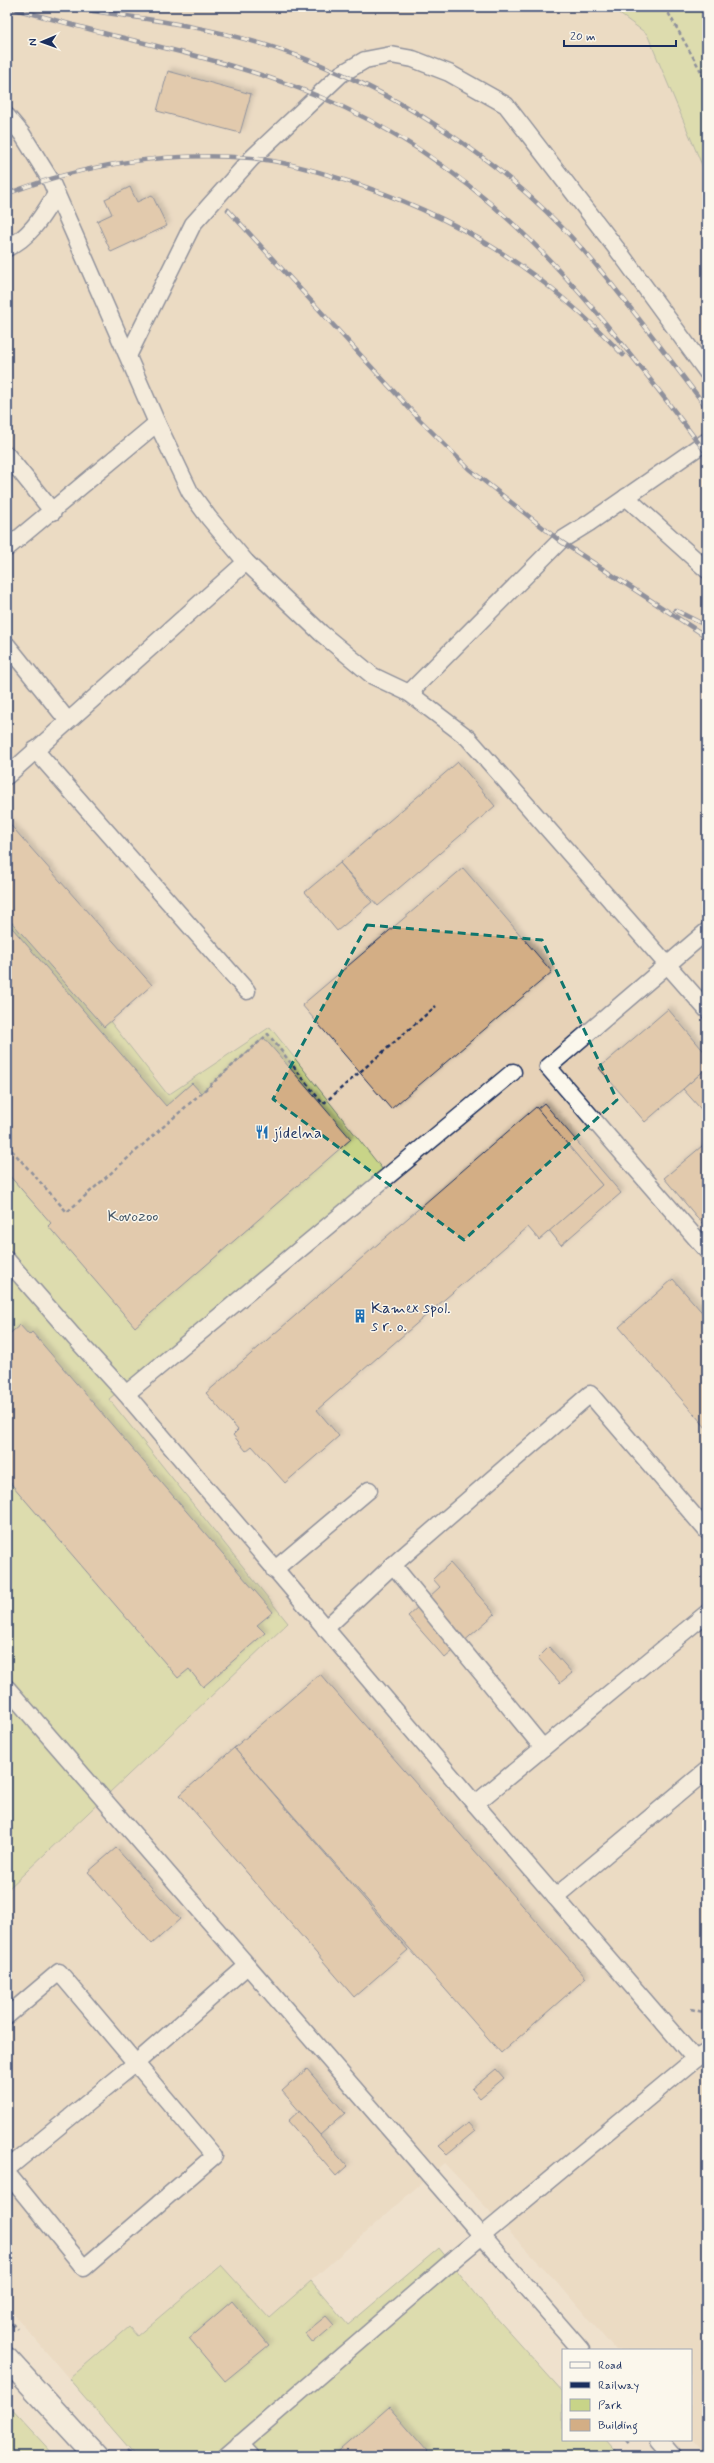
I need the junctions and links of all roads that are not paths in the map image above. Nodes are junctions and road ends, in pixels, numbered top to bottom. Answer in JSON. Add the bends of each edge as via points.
{"nodes":[{"id":1,"x":7,"y":116,"type":"edge"},
{"id":2,"x":56,"y":194,"type":"junction"},
{"id":3,"x":7,"y":248,"type":"edge"},
{"id":4,"x":129,"y":354,"type":"junction"},
{"id":5,"x":707,"y":372,"type":"edge"},
{"id":6,"x":158,"y":423,"type":"junction"},
{"id":7,"x":707,"y":441,"type":"edge"},
{"id":8,"x":7,"y":455,"type":"edge"},
{"id":9,"x":626,"y":497,"type":"junction"},
{"id":10,"x":53,"y":512,"type":"junction"},
{"id":11,"x":7,"y":548,"type":"edge"},
{"id":12,"x":246,"y":562,"type":"junction"},
{"id":13,"x":707,"y":570,"type":"edge"},
{"id":14,"x":7,"y":644,"type":"edge"},
{"id":15,"x":409,"y":694,"type":"junction"},
{"id":16,"x":68,"y":721,"type":"junction"},
{"id":17,"x":35,"y":750,"type":"junction"},
{"id":18,"x":7,"y":776,"type":"edge"},
{"id":19,"x":707,"y":931,"type":"edge"},
{"id":20,"x":669,"y":965,"type":"junction"},
{"id":21,"x":247,"y":990,"type":"dead end"},
{"id":22,"x":707,"y":1010,"type":"edge"},
{"id":23,"x":513,"y":1072,"type":"dead end"},
{"id":24,"x":707,"y":1251,"type":"edge"},
{"id":25,"x":7,"y":1260,"type":"edge"},
{"id":26,"x":126,"y":1394,"type":"junction"},
{"id":27,"x":368,"y":1490,"type":"dead end"},
{"id":28,"x":707,"y":1531,"type":"edge"},
{"id":29,"x":393,"y":1565,"type":"junction"},
{"id":30,"x":274,"y":1570,"type":"junction"},
{"id":31,"x":707,"y":1613,"type":"edge"},
{"id":32,"x":325,"y":1629,"type":"junction"},
{"id":33,"x":7,"y":1688,"type":"edge"},
{"id":34,"x":543,"y":1748,"type":"junction"},
{"id":35,"x":707,"y":1770,"type":"edge"},
{"id":36,"x":475,"y":1804,"type":"junction"},
{"id":37,"x":555,"y":1897,"type":"junction"},
{"id":38,"x":248,"y":1966,"type":"junction"},
{"id":39,"x":7,"y":2016,"type":"edge"},
{"id":40,"x":701,"y":2056,"type":"edge"},
{"id":41,"x":136,"y":2063,"type":"junction"},
{"id":42,"x":7,"y":2169,"type":"edge"},
{"id":43,"x":7,"y":2173,"type":"edge"},
{"id":44,"x":482,"y":2236,"type":"junction"},
{"id":45,"x":580,"y":2349,"type":"edge"},
{"id":46,"x":7,"y":2359,"type":"edge"},
{"id":47,"x":660,"y":2441,"type":"edge"},
{"id":48,"x":239,"y":2444,"type":"junction"},
{"id":49,"x":96,"y":2456,"type":"edge"},
{"id":50,"x":226,"y":2456,"type":"edge"},
{"id":51,"x":250,"y":2456,"type":"edge"},
{"id":52,"x":673,"y":2456,"type":"edge"}],
"edges":[{"from":1,"to":2,"type":"lane","via":[[22,134],[50,179]]},
{"from":2,"to":3,"type":"lane","via":[[29,233],[18,243]]},
{"from":2,"to":4,"type":"lane","via":[[82,256]]},
{"from":4,"to":5,"type":"lane","via":[[194,224],[252,158],[342,74],[365,60],[391,55],[413,59],[449,73],[506,105],[623,257]]},
{"from":4,"to":6,"type":"lane"},
{"from":6,"to":10,"type":"lane"},
{"from":6,"to":12,"type":"lane","via":[[190,492]]},
{"from":7,"to":9,"type":"lane"},
{"from":8,"to":10,"type":"lane"},
{"from":9,"to":13,"type":"lane"},
{"from":9,"to":15,"type":"lane","via":[[560,541]]},
{"from":10,"to":11,"type":"lane"},
{"from":12,"to":15,"type":"lane","via":[[321,633],[373,676]]},
{"from":12,"to":16,"type":"lane"},
{"from":14,"to":16,"type":"lane"},
{"from":15,"to":20,"type":"lane","via":[[468,738]]},
{"from":16,"to":17,"type":"lane"},
{"from":17,"to":18,"type":"lane"},
{"from":17,"to":21,"type":"lane"},
{"from":19,"to":20,"type":"lane"},
{"from":20,"to":22,"type":"lane"},
{"from":20,"to":24,"type":"lane","via":[[548,1067]]},
{"from":23,"to":26,"type":"lane"},
{"from":25,"to":26,"type":"lane"},
{"from":26,"to":30,"type":"lane"},
{"from":27,"to":30,"type":"lane"},
{"from":28,"to":29,"type":"lane","via":[[590,1394]]},
{"from":29,"to":32,"type":"lane"},
{"from":29,"to":34,"type":"lane"},
{"from":30,"to":32,"type":"lane"},
{"from":31,"to":34,"type":"lane"},
{"from":32,"to":36,"type":"lane"},
{"from":33,"to":38,"type":"lane"},
{"from":34,"to":36,"type":"lane"},
{"from":35,"to":37,"type":"lane"},
{"from":36,"to":37,"type":"lane"},
{"from":37,"to":40,"type":"lane"},
{"from":38,"to":41,"type":"lane"},
{"from":38,"to":44,"type":"lane"},
{"from":39,"to":41,"type":"lane","via":[[59,1972]]},
{"from":40,"to":44,"type":"lane"},
{"from":41,"to":42,"type":"lane"},
{"from":41,"to":43,"type":"lane","via":[[214,2156],[84,2268]]},
{"from":44,"to":45,"type":"lane"},
{"from":44,"to":48,"type":"lane"},
{"from":46,"to":49,"type":"main road"},
{"from":47,"to":52,"type":"lane"},
{"from":48,"to":50,"type":"lane"},
{"from":48,"to":51,"type":"lane"}]}
